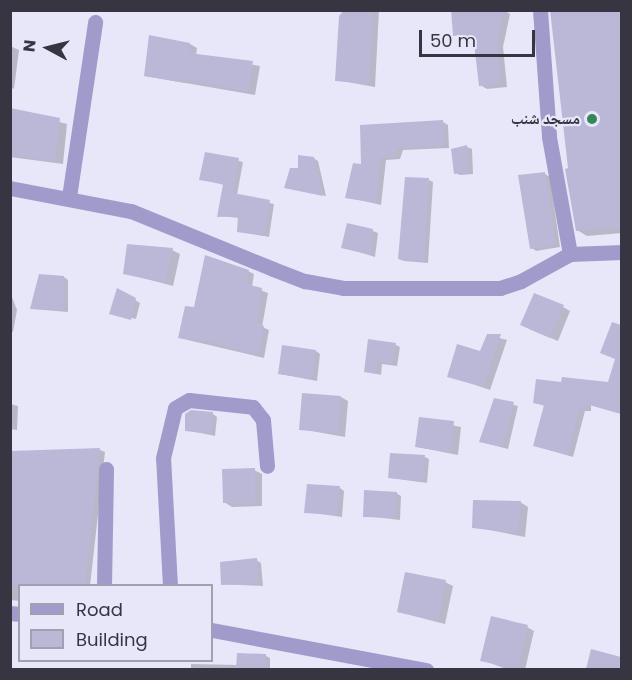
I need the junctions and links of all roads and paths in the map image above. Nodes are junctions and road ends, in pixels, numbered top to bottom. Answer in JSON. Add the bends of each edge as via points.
{"nodes":[{"id":1,"x":540,"y":10,"type":"edge"},
{"id":2,"x":95,"y":22,"type":"dead end"},
{"id":3,"x":10,"y":188,"type":"edge"},
{"id":4,"x":69,"y":197,"type":"junction"},
{"id":5,"x":621,"y":252,"type":"edge"},
{"id":6,"x":570,"y":254,"type":"junction"},
{"id":7,"x":267,"y":466,"type":"dead end"},
{"id":8,"x":106,"y":469,"type":"dead end"},
{"id":9,"x":104,"y":584,"type":"edge"},
{"id":10,"x":170,"y":584,"type":"edge"},
{"id":11,"x":213,"y":630,"type":"edge"},
{"id":12,"x":426,"y":669,"type":"edge"}],
"edges":[{"from":1,"to":6,"type":"street","via":[[549,137]]},
{"from":2,"to":4,"type":"street"},
{"from":3,"to":4,"type":"street"},
{"from":4,"to":6,"type":"street","via":[[131,211],[294,277],[343,288],[500,288]]},
{"from":5,"to":6,"type":"street"},
{"from":7,"to":10,"type":"street","via":[[263,420],[253,407],[189,400],[175,408],[163,458]]},
{"from":8,"to":9,"type":"street"},
{"from":11,"to":12,"type":"street"}]}
